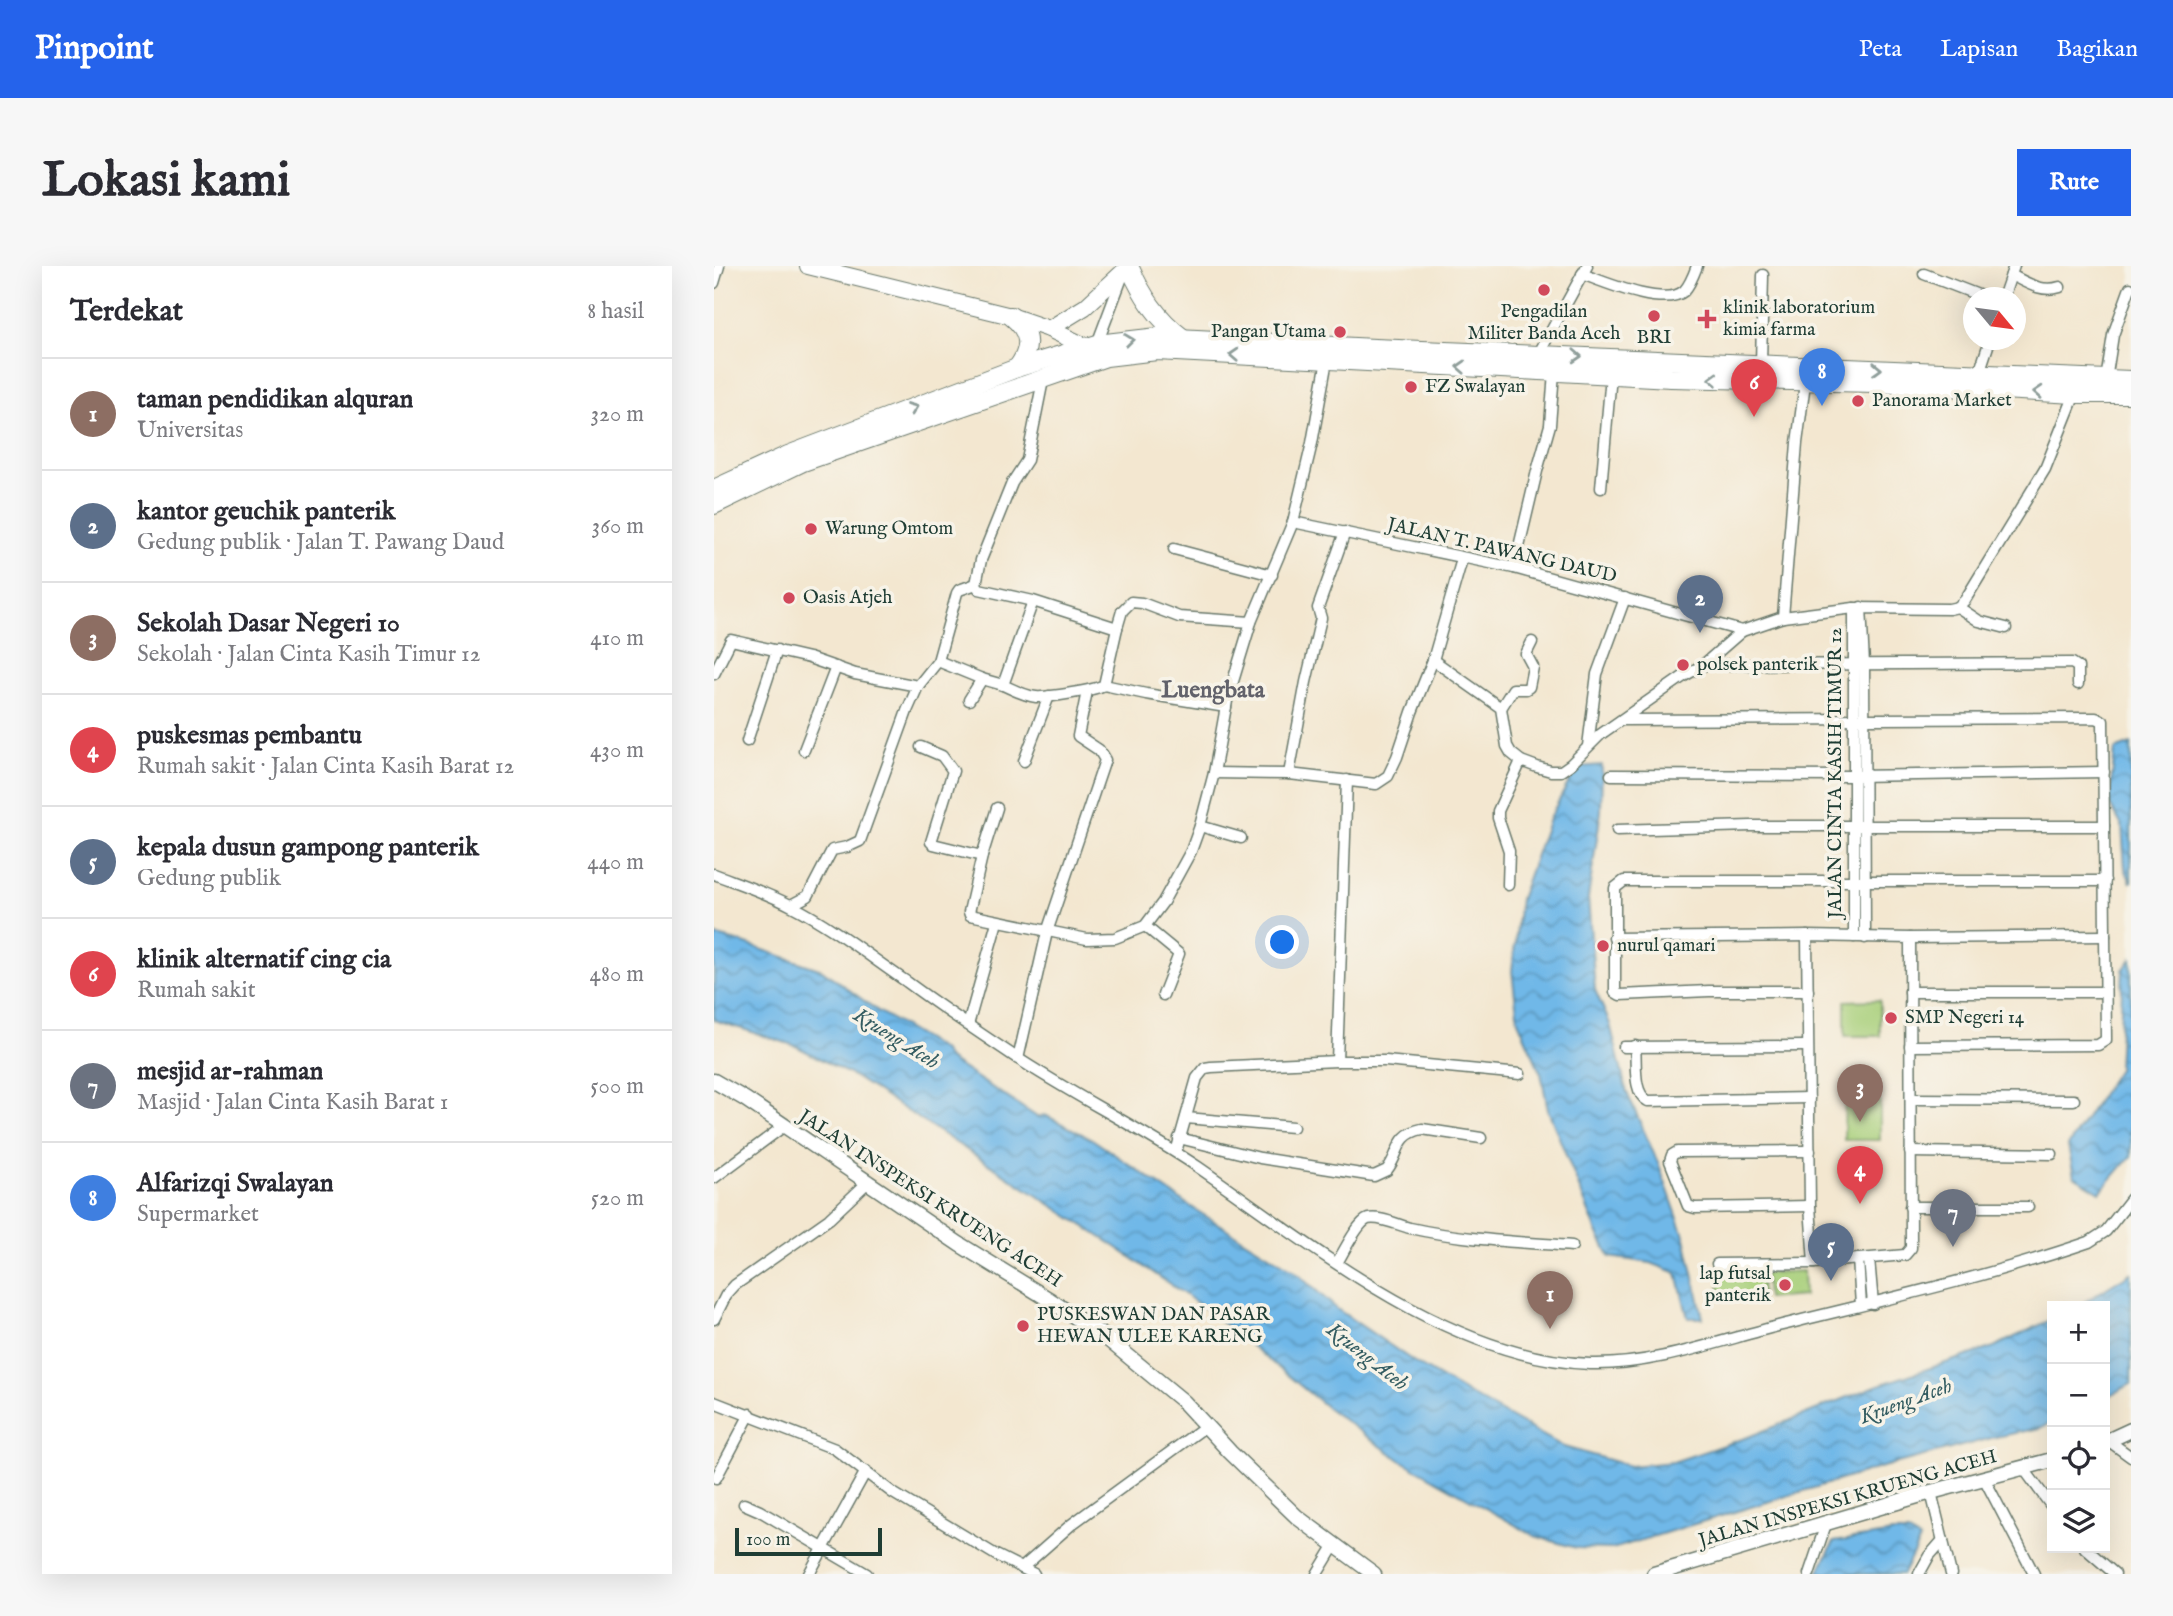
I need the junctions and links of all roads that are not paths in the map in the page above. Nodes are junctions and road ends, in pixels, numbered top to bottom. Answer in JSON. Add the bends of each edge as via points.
{"nodes":[{"id":1,"x":719,"y":266,"type":"edge"},
{"id":2,"x":808,"y":266,"type":"edge"},
{"id":3,"x":1697,"y":266,"type":"edge"},
{"id":4,"x":1127,"y":267,"type":"edge"},
{"id":5,"x":1584,"y":270,"type":"edge"},
{"id":6,"x":2012,"y":271,"type":"edge"},
{"id":7,"x":1924,"y":274,"type":"dead end"},
{"id":8,"x":1763,"y":275,"type":"dead end"},
{"id":9,"x":714,"y":283,"type":"edge"},
{"id":10,"x":2060,"y":287,"type":"dead end"},
{"id":11,"x":2130,"y":288,"type":"edge"},
{"id":12,"x":1963,"y":289,"type":"edge"},
{"id":13,"x":1011,"y":316,"type":"junction"},
{"id":14,"x":1049,"y":329,"type":"junction"},
{"id":15,"x":1183,"y":338,"type":"junction"},
{"id":16,"x":1092,"y":345,"type":"junction"},
{"id":17,"x":1987,"y":350,"type":"edge"},
{"id":18,"x":1374,"y":355,"type":"junction"},
{"id":19,"x":1538,"y":355,"type":"junction"},
{"id":20,"x":1327,"y":360,"type":"junction"},
{"id":21,"x":1761,"y":365,"type":"junction"},
{"id":22,"x":1017,"y":368,"type":"junction"},
{"id":23,"x":1554,"y":372,"type":"junction"},
{"id":24,"x":1979,"y":373,"type":"junction"},
{"id":25,"x":1611,"y":375,"type":"junction"},
{"id":26,"x":1043,"y":380,"type":"junction"},
{"id":27,"x":2106,"y":380,"type":"junction"},
{"id":28,"x":2131,"y":380,"type":"edge"},
{"id":29,"x":1805,"y":383,"type":"junction"},
{"id":30,"x":2075,"y":394,"type":"junction"},
{"id":31,"x":2131,"y":394,"type":"edge"},
{"id":32,"x":838,"y":443,"type":"junction"},
{"id":33,"x":1601,"y":488,"type":"dead end"},
{"id":34,"x":714,"y":489,"type":"edge"},
{"id":35,"x":714,"y":505,"type":"edge"},
{"id":36,"x":1293,"y":522,"type":"junction"},
{"id":37,"x":1345,"y":532,"type":"junction"},
{"id":38,"x":1174,"y":549,"type":"dead end"},
{"id":39,"x":1462,"y":559,"type":"junction"},
{"id":40,"x":1514,"y":568,"type":"junction"},
{"id":41,"x":1272,"y":575,"type":"junction"},
{"id":42,"x":976,"y":584,"type":"junction"},
{"id":43,"x":1625,"y":598,"type":"junction"},
{"id":44,"x":1034,"y":601,"type":"junction"},
{"id":45,"x":1858,"y":607,"type":"junction"},
{"id":46,"x":1958,"y":607,"type":"junction"},
{"id":47,"x":1783,"y":617,"type":"junction"},
{"id":48,"x":1251,"y":622,"type":"junction"},
{"id":49,"x":1117,"y":628,"type":"junction"},
{"id":50,"x":2006,"y":628,"type":"dead end"},
{"id":51,"x":1742,"y":631,"type":"junction"},
{"id":52,"x":1532,"y":642,"type":"dead end"},
{"id":53,"x":777,"y":650,"type":"junction"},
{"id":54,"x":1433,"y":660,"type":"junction"},
{"id":55,"x":938,"y":661,"type":"junction"},
{"id":56,"x":1703,"y":665,"type":"junction"},
{"id":57,"x":1858,"y":665,"type":"junction"},
{"id":58,"x":836,"y":667,"type":"junction"},
{"id":59,"x":714,"y":674,"type":"edge"},
{"id":60,"x":982,"y":679,"type":"junction"},
{"id":61,"x":2078,"y":684,"type":"dead end"},
{"id":62,"x":1003,"y":685,"type":"junction"},
{"id":63,"x":1104,"y":685,"type":"junction"},
{"id":64,"x":918,"y":686,"type":"junction"},
{"id":65,"x":1087,"y":691,"type":"junction"},
{"id":66,"x":1049,"y":696,"type":"junction"},
{"id":67,"x":969,"y":700,"type":"dead end"},
{"id":68,"x":1226,"y":707,"type":"junction"},
{"id":69,"x":1501,"y":708,"type":"junction"},
{"id":70,"x":1859,"y":718,"type":"junction"},
{"id":71,"x":1622,"y":720,"type":"junction"},
{"id":72,"x":747,"y":741,"type":"dead end"},
{"id":73,"x":1588,"y":746,"type":"junction"},
{"id":74,"x":921,"y":747,"type":"dead end"},
{"id":75,"x":804,"y":750,"type":"dead end"},
{"id":76,"x":1024,"y":761,"type":"dead end"},
{"id":77,"x":1521,"y":761,"type":"junction"},
{"id":78,"x":2104,"y":772,"type":"junction"},
{"id":79,"x":1214,"y":773,"type":"junction"},
{"id":80,"x":1289,"y":774,"type":"junction"},
{"id":81,"x":1611,"y":775,"type":"dead end"},
{"id":82,"x":1859,"y":776,"type":"junction"},
{"id":83,"x":1347,"y":780,"type":"junction"},
{"id":84,"x":997,"y":808,"type":"dead end"},
{"id":85,"x":1200,"y":826,"type":"junction"},
{"id":86,"x":2104,"y":826,"type":"junction"},
{"id":87,"x":1859,"y":827,"type":"junction"},
{"id":88,"x":1617,"y":830,"type":"dead end"},
{"id":89,"x":1241,"y":838,"type":"dead end"},
{"id":90,"x":982,"y":856,"type":"junction"},
{"id":91,"x":714,"y":874,"type":"edge"},
{"id":92,"x":2105,"y":881,"type":"junction"},
{"id":93,"x":1859,"y":882,"type":"junction"},
{"id":94,"x":1508,"y":885,"type":"dead end"},
{"id":95,"x":791,"y":905,"type":"junction"},
{"id":96,"x":997,"y":922,"type":"junction"},
{"id":97,"x":1145,"y":926,"type":"junction"},
{"id":98,"x":1047,"y":932,"type":"junction"},
{"id":99,"x":1807,"y":936,"type":"junction"},
{"id":100,"x":2105,"y":936,"type":"junction"},
{"id":101,"x":1859,"y":937,"type":"junction"},
{"id":102,"x":1614,"y":938,"type":"junction"},
{"id":103,"x":1910,"y":938,"type":"junction"},
{"id":104,"x":1808,"y":991,"type":"junction"},
{"id":105,"x":1910,"y":992,"type":"junction"},
{"id":106,"x":2105,"y":992,"type":"junction"},
{"id":107,"x":1163,"y":995,"type":"dead end"},
{"id":108,"x":968,"y":1025,"type":"junction"},
{"id":109,"x":1807,"y":1046,"type":"junction"},
{"id":110,"x":1910,"y":1046,"type":"junction"},
{"id":111,"x":1018,"y":1059,"type":"junction"},
{"id":112,"x":1337,"y":1061,"type":"junction"},
{"id":113,"x":1520,"y":1074,"type":"dead end"},
{"id":114,"x":714,"y":1081,"type":"edge"},
{"id":115,"x":1809,"y":1098,"type":"junction"},
{"id":116,"x":1911,"y":1099,"type":"junction"},
{"id":117,"x":2074,"y":1100,"type":"dead end"},
{"id":118,"x":1186,"y":1118,"type":"junction"},
{"id":119,"x":785,"y":1126,"type":"junction"},
{"id":120,"x":1293,"y":1127,"type":"dead end"},
{"id":121,"x":1179,"y":1138,"type":"junction"},
{"id":122,"x":1481,"y":1138,"type":"dead end"},
{"id":123,"x":1176,"y":1152,"type":"junction"},
{"id":124,"x":1810,"y":1152,"type":"junction"},
{"id":125,"x":1910,"y":1152,"type":"junction"},
{"id":126,"x":2052,"y":1154,"type":"dead end"},
{"id":127,"x":714,"y":1178,"type":"edge"},
{"id":128,"x":868,"y":1182,"type":"junction"},
{"id":129,"x":2131,"y":1199,"type":"edge"},
{"id":130,"x":1810,"y":1206,"type":"junction"},
{"id":131,"x":1910,"y":1206,"type":"junction"},
{"id":132,"x":2028,"y":1207,"type":"dead end"},
{"id":133,"x":1572,"y":1246,"type":"dead end"},
{"id":134,"x":1863,"y":1259,"type":"junction"},
{"id":135,"x":1337,"y":1263,"type":"junction"},
{"id":136,"x":1814,"y":1263,"type":"junction"},
{"id":137,"x":1717,"y":1264,"type":"dead end"},
{"id":138,"x":1873,"y":1304,"type":"junction"},
{"id":139,"x":1861,"y":1305,"type":"junction"},
{"id":140,"x":714,"y":1319,"type":"edge"},
{"id":141,"x":714,"y":1402,"type":"edge"},
{"id":142,"x":750,"y":1414,"type":"junction"},
{"id":143,"x":1206,"y":1426,"type":"junction"},
{"id":144,"x":2131,"y":1430,"type":"edge"},
{"id":145,"x":2110,"y":1440,"type":"edge"},
{"id":146,"x":2110,"y":1444,"type":"edge"},
{"id":147,"x":2131,"y":1457,"type":"edge"},
{"id":148,"x":2047,"y":1462,"type":"edge"},
{"id":149,"x":2024,"y":1469,"type":"junction"},
{"id":150,"x":866,"y":1471,"type":"junction"},
{"id":151,"x":716,"y":1478,"type":"dead end"},
{"id":152,"x":1986,"y":1480,"type":"junction"},
{"id":153,"x":1931,"y":1492,"type":"junction"},
{"id":154,"x":2047,"y":1500,"type":"edge"},
{"id":155,"x":744,"y":1504,"type":"dead end"},
{"id":156,"x":1826,"y":1524,"type":"junction"},
{"id":157,"x":1943,"y":1540,"type":"junction"},
{"id":158,"x":1334,"y":1545,"type":"junction"},
{"id":159,"x":822,"y":1548,"type":"junction"},
{"id":160,"x":2091,"y":1553,"type":"edge"},
{"id":161,"x":1022,"y":1568,"type":"junction"},
{"id":162,"x":809,"y":1574,"type":"edge"},
{"id":163,"x":867,"y":1574,"type":"edge"},
{"id":164,"x":1034,"y":1574,"type":"edge"},
{"id":165,"x":1317,"y":1574,"type":"edge"},
{"id":166,"x":1374,"y":1574,"type":"edge"},
{"id":167,"x":1654,"y":1574,"type":"edge"},
{"id":168,"x":1809,"y":1574,"type":"edge"},
{"id":169,"x":1919,"y":1574,"type":"edge"},
{"id":170,"x":1951,"y":1574,"type":"edge"},
{"id":171,"x":2034,"y":1574,"type":"edge"},
{"id":172,"x":2115,"y":1574,"type":"edge"}],
"edges":[{"from":1,"to":9,"type":"street"},
{"from":2,"to":13,"type":"main road"},
{"from":3,"to":5,"type":"street","via":[[1684,291],[1672,296],[1628,291]]},
{"from":4,"to":14,"type":"main road","via":[[1085,307]]},
{"from":4,"to":15,"type":"highway","via":[[1152,308]]},
{"from":4,"to":16,"type":"street"},
{"from":5,"to":19,"type":"street"},
{"from":6,"to":10,"type":"street","via":[[2042,289]]},
{"from":7,"to":12,"type":"street"},
{"from":8,"to":21,"type":"street"},
{"from":11,"to":27,"type":"street","via":[[2113,335]]},
{"from":13,"to":14,"type":"main road"},
{"from":13,"to":22,"type":"highway","via":[[1019,322],[1028,347]]},
{"from":14,"to":16,"type":"main road"},
{"from":16,"to":15,"type":"highway","one_way":true},
{"from":15,"to":18,"type":"highway"},
{"from":16,"to":22,"type":"highway"},
{"from":17,"to":24,"type":"street"},
{"from":18,"to":19,"type":"highway"},
{"from":18,"to":20,"type":"highway"},
{"from":23,"to":18,"type":"highway","one_way":true},
{"from":19,"to":21,"type":"highway","one_way":true},
{"from":20,"to":26,"type":"highway","one_way":true,"via":[[1157,351],[1105,357]]},
{"from":20,"to":36,"type":"street"},
{"from":21,"to":24,"type":"highway","one_way":true},
{"from":32,"to":22,"type":"highway","one_way":true},
{"from":23,"to":25,"type":"highway"},
{"from":23,"to":40,"type":"street","via":[[1550,425]]},
{"from":24,"to":27,"type":"highway"},
{"from":29,"to":25,"type":"highway","one_way":true},
{"from":25,"to":33,"type":"street"},
{"from":26,"to":32,"type":"highway"},
{"from":26,"to":42,"type":"street","via":[[1027,460],[1012,483]]},
{"from":27,"to":28,"type":"highway"},
{"from":30,"to":29,"type":"highway","one_way":true},
{"from":29,"to":47,"type":"street"},
{"from":30,"to":31,"type":"highway"},
{"from":30,"to":46,"type":"street","via":[[2045,469]]},
{"from":32,"to":34,"type":"highway","via":[[788,455]]},
{"from":32,"to":35,"type":"highway"},
{"from":36,"to":37,"type":"street","name":"JALAN T. PAWANG DAUD"},
{"from":36,"to":41,"type":"street"},
{"from":37,"to":39,"type":"street","name":"JALAN T. PAWANG DAUD"},
{"from":37,"to":80,"type":"street","via":[[1318,608],[1321,618]]},
{"from":38,"to":41,"type":"street"},
{"from":39,"to":40,"type":"street","name":"JALAN T. PAWANG DAUD"},
{"from":39,"to":54,"type":"street"},
{"from":40,"to":43,"type":"street","name":"JALAN T. PAWANG DAUD"},
{"from":41,"to":48,"type":"street"},
{"from":42,"to":44,"type":"street","via":[[979,589]]},
{"from":42,"to":55,"type":"street","via":[[957,593]]},
{"from":43,"to":51,"type":"street","name":"JALAN T. PAWANG DAUD"},
{"from":43,"to":73,"type":"street","via":[[1597,674]]},
{"from":44,"to":49,"type":"street"},
{"from":44,"to":62,"type":"street"},
{"from":45,"to":46,"type":"street"},
{"from":45,"to":47,"type":"street"},
{"from":45,"to":57,"type":"street"},
{"from":46,"to":50,"type":"street","via":[[1979,621]]},
{"from":47,"to":51,"type":"street"},
{"from":48,"to":49,"type":"street","via":[[1179,617],[1132,602],[1122,611]]},
{"from":48,"to":68,"type":"street"},
{"from":49,"to":63,"type":"street"},
{"from":51,"to":56,"type":"street"},
{"from":52,"to":69,"type":"street","via":[[1526,654],[1533,667],[1529,687],[1513,689]]},
{"from":53,"to":58,"type":"street"},
{"from":53,"to":59,"type":"street","via":[[731,640]]},
{"from":53,"to":72,"type":"street"},
{"from":54,"to":69,"type":"street"},
{"from":54,"to":83,"type":"street","via":[[1388,776],[1376,784]]},
{"from":55,"to":60,"type":"street"},
{"from":55,"to":64,"type":"street"},
{"from":56,"to":57,"type":"street"},
{"from":56,"to":71,"type":"street"},
{"from":57,"to":61,"type":"street","via":[[2072,663],[2078,667]]},
{"from":57,"to":70,"type":"street"},
{"from":58,"to":64,"type":"street"},
{"from":58,"to":75,"type":"street"},
{"from":60,"to":62,"type":"street"},
{"from":60,"to":67,"type":"street"},
{"from":62,"to":66,"type":"street","via":[[1033,697]]},
{"from":63,"to":65,"type":"street"},
{"from":63,"to":68,"type":"street"},
{"from":64,"to":95,"type":"street","via":[[860,841],[832,850],[814,888]]},
{"from":65,"to":66,"type":"street"},
{"from":65,"to":98,"type":"street","via":[[1077,736],[1105,760]]},
{"from":66,"to":76,"type":"street"},
{"from":68,"to":79,"type":"street"},
{"from":69,"to":77,"type":"street","via":[[1509,750]]},
{"from":70,"to":71,"type":"street"},
{"from":70,"to":78,"type":"street","via":[[2096,718],[2104,724]]},
{"from":70,"to":82,"type":"street"},
{"from":71,"to":73,"type":"street"},
{"from":73,"to":77,"type":"street","via":[[1561,771]]},
{"from":74,"to":90,"type":"street","via":[[942,756],[953,771],[931,842]]},
{"from":77,"to":94,"type":"street","via":[[1498,811],[1509,851]]},
{"from":78,"to":82,"type":"street"},
{"from":78,"to":86,"type":"street"},
{"from":79,"to":80,"type":"street"},
{"from":79,"to":85,"type":"street"},
{"from":80,"to":83,"type":"street"},
{"from":81,"to":82,"type":"street"},
{"from":82,"to":87,"type":"street"},
{"from":83,"to":112,"type":"street"},
{"from":84,"to":90,"type":"street"},
{"from":85,"to":89,"type":"street"},
{"from":85,"to":97,"type":"street","via":[[1179,875]]},
{"from":86,"to":87,"type":"street"},
{"from":86,"to":92,"type":"street"},
{"from":87,"to":88,"type":"street"},
{"from":87,"to":93,"type":"street"},
{"from":90,"to":96,"type":"street","via":[[969,914]]},
{"from":91,"to":95,"type":"street"},
{"from":92,"to":93,"type":"street"},
{"from":92,"to":100,"type":"street"},
{"from":93,"to":101,"type":"street"},
{"from":93,"to":102,"type":"street","via":[[1623,881],[1614,892]]},
{"from":95,"to":108,"type":"street","via":[[841,934]]},
{"from":96,"to":98,"type":"street"},
{"from":96,"to":108,"type":"street"},
{"from":97,"to":98,"type":"street","via":[[1115,938]]},
{"from":97,"to":107,"type":"street","via":[[1179,954]]},
{"from":98,"to":111,"type":"street"},
{"from":99,"to":101,"type":"street","name":"JALAN CINTA KASIH TIMUR 12"},
{"from":99,"to":102,"type":"street"},
{"from":99,"to":104,"type":"street","name":"JALAN CINTA KASIH TIMUR 12"},
{"from":100,"to":103,"type":"street","name":"JALAN CINTA KASIH TIMUR 12"},
{"from":100,"to":106,"type":"street"},
{"from":101,"to":103,"type":"street","name":"JALAN CINTA KASIH TIMUR 12"},
{"from":102,"to":104,"type":"street","via":[[1614,988],[1620,995]]},
{"from":103,"to":105,"type":"street"},
{"from":104,"to":109,"type":"street","name":"JALAN CINTA KASIH TIMUR 12"},
{"from":105,"to":106,"type":"street"},
{"from":105,"to":110,"type":"street"},
{"from":106,"to":110,"type":"street","via":[[2107,1036],[2098,1045]]},
{"from":108,"to":111,"type":"street"},
{"from":109,"to":115,"type":"street","name":"JALAN CINTA KASIH TIMUR 12"},
{"from":109,"to":115,"type":"street","via":[[1630,1046],[1639,1090],[1643,1098],[1654,1102]]},
{"from":110,"to":116,"type":"street"},
{"from":111,"to":123,"type":"street"},
{"from":112,"to":113,"type":"street"},
{"from":112,"to":118,"type":"street","via":[[1205,1068],[1197,1078]]},
{"from":114,"to":119,"type":"street","name":"JALAN INSPEKSI KRUENG ACEH"},
{"from":115,"to":124,"type":"street","name":"JALAN CINTA KASIH TIMUR 12"},
{"from":116,"to":117,"type":"street"},
{"from":116,"to":125,"type":"street"},
{"from":118,"to":120,"type":"street"},
{"from":118,"to":121,"type":"street"},
{"from":119,"to":127,"type":"street"},
{"from":119,"to":128,"type":"street","name":"JALAN INSPEKSI KRUENG ACEH"},
{"from":121,"to":122,"type":"street","via":[[1260,1158],[1374,1176],[1387,1170],[1402,1139],[1412,1132],[1422,1129]]},
{"from":121,"to":123,"type":"street"},
{"from":123,"to":135,"type":"street"},
{"from":124,"to":130,"type":"street","name":"JALAN CINTA KASIH TIMUR 12"},
{"from":124,"to":130,"type":"street","via":[[1677,1152],[1670,1161],[1688,1206]]},
{"from":125,"to":126,"type":"street"},
{"from":125,"to":131,"type":"street"},
{"from":128,"to":140,"type":"street","via":[[829,1219],[735,1285]]},
{"from":128,"to":143,"type":"street","name":"JALAN INSPEKSI KRUENG ACEH","via":[[1105,1337]]},
{"from":129,"to":138,"type":"street","via":[[2106,1230],[2089,1242]]},
{"from":130,"to":136,"type":"street","name":"JALAN CINTA KASIH TIMUR 12"},
{"from":131,"to":132,"type":"street"},
{"from":131,"to":134,"type":"street","via":[[1908,1254]]},
{"from":133,"to":135,"type":"street","via":[[1504,1241],[1372,1219],[1357,1228]]},
{"from":134,"to":136,"type":"street"},
{"from":134,"to":138,"type":"street"},
{"from":134,"to":139,"type":"street"},
{"from":135,"to":139,"type":"street","via":[[1424,1316],[1479,1338],[1520,1353],[1593,1364],[1642,1361]]},
{"from":136,"to":137,"type":"street"},
{"from":138,"to":139,"type":"street"},
{"from":141,"to":142,"type":"street"},
{"from":142,"to":150,"type":"street","via":[[835,1449]]},
{"from":142,"to":151,"type":"street"},
{"from":143,"to":158,"type":"street","name":"JALAN INSPEKSI KRUENG ACEH","via":[[1297,1517]]},
{"from":143,"to":161,"type":"street","via":[[1072,1524]]},
{"from":144,"to":145,"type":"street"},
{"from":146,"to":147,"type":"street"},
{"from":148,"to":149,"type":"street","name":"JALAN INSPEKSI KRUENG ACEH"},
{"from":149,"to":152,"type":"street","name":"JALAN INSPEKSI KRUENG ACEH"},
{"from":149,"to":154,"type":"street"},
{"from":150,"to":159,"type":"street"},
{"from":150,"to":161,"type":"street","via":[[893,1493]]},
{"from":152,"to":153,"type":"street","name":"JALAN INSPEKSI KRUENG ACEH"},
{"from":152,"to":171,"type":"street"},
{"from":153,"to":156,"type":"street","name":"JALAN INSPEKSI KRUENG ACEH"},
{"from":153,"to":157,"type":"street"},
{"from":155,"to":159,"type":"street"},
{"from":156,"to":167,"type":"street","name":"JALAN INSPEKSI KRUENG ACEH"},
{"from":156,"to":168,"type":"street"},
{"from":157,"to":169,"type":"street"},
{"from":157,"to":170,"type":"street"},
{"from":158,"to":165,"type":"street"},
{"from":158,"to":166,"type":"street","name":"JALAN INSPEKSI KRUENG ACEH"},
{"from":159,"to":162,"type":"street"},
{"from":159,"to":163,"type":"street"},
{"from":160,"to":172,"type":"street"},
{"from":161,"to":164,"type":"street"}]}
